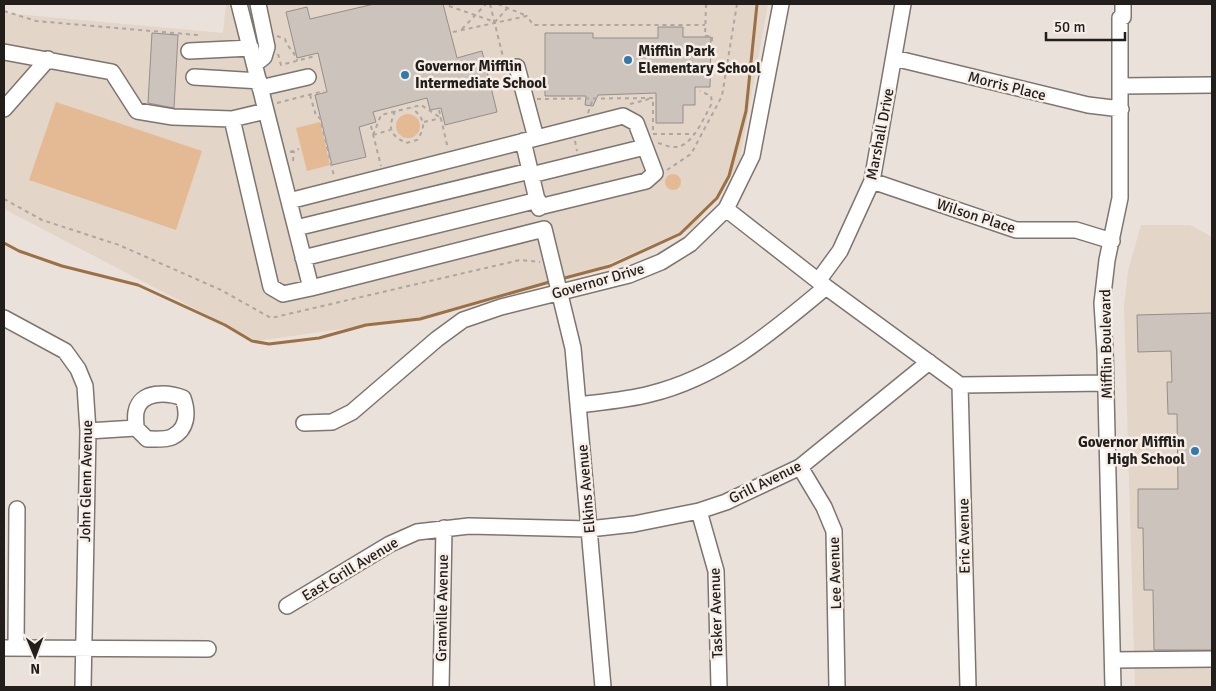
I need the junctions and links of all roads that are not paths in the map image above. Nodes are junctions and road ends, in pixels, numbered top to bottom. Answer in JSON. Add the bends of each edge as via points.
{"nodes":[{"id":1,"x":239,"y":4,"type":"edge"},
{"id":2,"x":258,"y":4,"type":"edge"},
{"id":3,"x":781,"y":4,"type":"edge"},
{"id":4,"x":903,"y":4,"type":"edge"},
{"id":5,"x":1123,"y":4,"type":"edge"},
{"id":6,"x":250,"y":48,"type":"junction"},
{"id":7,"x":189,"y":51,"type":"dead end"},
{"id":8,"x":4,"y":52,"type":"edge"},
{"id":9,"x":894,"y":58,"type":"junction"},
{"id":10,"x":48,"y":59,"type":"junction"},
{"id":11,"x":255,"y":64,"type":"junction"},
{"id":12,"x":517,"y":67,"type":"dead end"},
{"id":13,"x":194,"y":77,"type":"dead end"},
{"id":14,"x":308,"y":77,"type":"dead end"},
{"id":15,"x":260,"y":84,"type":"junction"},
{"id":16,"x":1212,"y":85,"type":"edge"},
{"id":17,"x":1121,"y":86,"type":"junction"},
{"id":18,"x":268,"y":108,"type":"junction"},
{"id":19,"x":1121,"y":109,"type":"junction"},
{"id":20,"x":5,"y":110,"type":"edge"},
{"id":21,"x":232,"y":119,"type":"junction"},
{"id":22,"x":530,"y":140,"type":"junction"},
{"id":23,"x":654,"y":147,"type":"junction"},
{"id":24,"x":531,"y":173,"type":"junction"},
{"id":25,"x":872,"y":181,"type":"junction"},
{"id":26,"x":289,"y":201,"type":"junction"},
{"id":27,"x":538,"y":204,"type":"junction"},
{"id":28,"x":726,"y":209,"type":"junction"},
{"id":29,"x":296,"y":228,"type":"junction"},
{"id":30,"x":544,"y":229,"type":"junction"},
{"id":31,"x":1112,"y":241,"type":"junction"},
{"id":32,"x":303,"y":258,"type":"junction"},
{"id":33,"x":822,"y":284,"type":"junction"},
{"id":34,"x":311,"y":288,"type":"junction"},
{"id":35,"x":559,"y":293,"type":"junction"},
{"id":36,"x":4,"y":318,"type":"edge"},
{"id":37,"x":929,"y":362,"type":"junction"},
{"id":38,"x":1106,"y":383,"type":"junction"},
{"id":39,"x":960,"y":385,"type":"junction"},
{"id":40,"x":578,"y":405,"type":"junction"},
{"id":41,"x":304,"y":423,"type":"dead end"},
{"id":42,"x":136,"y":428,"type":"dead end"},
{"id":43,"x":88,"y":431,"type":"junction"},
{"id":44,"x":800,"y":467,"type":"junction"},
{"id":45,"x":18,"y":509,"type":"dead end"},
{"id":46,"x":699,"y":511,"type":"junction"},
{"id":47,"x":444,"y":528,"type":"junction"},
{"id":48,"x":589,"y":529,"type":"junction"},
{"id":49,"x":287,"y":606,"type":"dead end"},
{"id":50,"x":10,"y":648,"type":"edge"},
{"id":51,"x":84,"y":649,"type":"junction"},
{"id":52,"x":208,"y":649,"type":"dead end"},
{"id":53,"x":1212,"y":659,"type":"edge"},
{"id":54,"x":1113,"y":660,"type":"junction"},
{"id":55,"x":83,"y":687,"type":"edge"},
{"id":56,"x":441,"y":687,"type":"edge"},
{"id":57,"x":603,"y":687,"type":"edge"},
{"id":58,"x":719,"y":687,"type":"edge"},
{"id":59,"x":837,"y":687,"type":"edge"},
{"id":60,"x":968,"y":687,"type":"edge"},
{"id":61,"x":1113,"y":687,"type":"edge"}],
"edges":[{"from":1,"to":6,"type":"street"},
{"from":2,"to":11,"type":"street","via":[[267,47],[264,57]]},
{"from":3,"to":28,"type":"street","name":"Governor Drive","via":[[756,140],[745,173]]},
{"from":4,"to":9,"type":"street","name":"Marshall Drive"},
{"from":5,"to":17,"type":"street","name":"Mifflin Boulevard","via":[[1123,17],[1120,18]]},
{"from":6,"to":7,"type":"street"},
{"from":6,"to":11,"type":"street"},
{"from":8,"to":10,"type":"street"},
{"from":9,"to":19,"type":"street","name":"Morris Place","via":[[1088,105]]},
{"from":9,"to":25,"type":"street","name":"Marshall Drive"},
{"from":10,"to":20,"type":"street"},
{"from":10,"to":21,"type":"street","via":[[112,72],[137,111],[173,117]]},
{"from":11,"to":15,"type":"street"},
{"from":12,"to":22,"type":"street","name":"Elkins Avenue"},
{"from":13,"to":15,"type":"street"},
{"from":14,"to":15,"type":"street"},
{"from":15,"to":18,"type":"street"},
{"from":16,"to":17,"type":"street"},
{"from":17,"to":19,"type":"street","name":"Mifflin Boulevard"},
{"from":18,"to":21,"type":"street"},
{"from":18,"to":26,"type":"street"},
{"from":19,"to":31,"type":"street","name":"Mifflin Boulevard","via":[[1120,198]]},
{"from":21,"to":34,"type":"street","via":[[271,287],[283,294]]},
{"from":22,"to":23,"type":"street","via":[[623,116],[636,123]]},
{"from":22,"to":24,"type":"street","name":"Elkins Avenue"},
{"from":22,"to":26,"type":"street"},
{"from":23,"to":24,"type":"street"},
{"from":23,"to":27,"type":"street","via":[[655,173],[646,181]]},
{"from":24,"to":27,"type":"street","name":"Elkins Avenue"},
{"from":24,"to":29,"type":"street"},
{"from":25,"to":31,"type":"street","name":"Wilson Place","via":[[1016,230],[1076,230]]},
{"from":25,"to":33,"type":"street","name":"Marshall Drive"},
{"from":26,"to":29,"type":"street"},
{"from":27,"to":30,"type":"street","name":"Elkins Avenue"},
{"from":27,"to":32,"type":"street"},
{"from":28,"to":33,"type":"street"},
{"from":28,"to":35,"type":"street","name":"Governor Drive","via":[[690,244],[661,262],[614,280]]},
{"from":29,"to":32,"type":"street"},
{"from":30,"to":34,"type":"street"},
{"from":30,"to":35,"type":"street","name":"Elkins Avenue"},
{"from":31,"to":38,"type":"street","name":"Mifflin Boulevard","via":[[1106,260],[1102,303]]},
{"from":32,"to":34,"type":"street"},
{"from":33,"to":37,"type":"street"},
{"from":33,"to":40,"type":"street","name":"Marshall Drive","via":[[765,338],[706,374],[651,394]]},
{"from":35,"to":40,"type":"street","name":"Elkins Avenue","via":[[573,348]]},
{"from":35,"to":41,"type":"street","name":"Governor Drive","via":[[463,320],[436,339],[352,412],[332,422]]},
{"from":36,"to":43,"type":"street","name":"John Glenn Avenue","via":[[65,352],[78,369],[85,386]]},
{"from":37,"to":39,"type":"street"},
{"from":37,"to":44,"type":"street","name":"Grill Avenue"},
{"from":38,"to":39,"type":"street"},
{"from":38,"to":54,"type":"street","name":"Mifflin Boulevard"},
{"from":39,"to":60,"type":"street","name":"Eric Avenue"},
{"from":40,"to":48,"type":"street","name":"Elkins Avenue"},
{"from":42,"to":43,"type":"street"},
{"from":43,"to":51,"type":"street","name":"John Glenn Avenue"},
{"from":44,"to":46,"type":"street","name":"Grill Avenue","via":[[745,494]]},
{"from":44,"to":59,"type":"street","name":"Lee Avenue","via":[[834,531]]},
{"from":45,"to":50,"type":"street"},
{"from":46,"to":48,"type":"street","name":"Grill Avenue"},
{"from":46,"to":58,"type":"street","name":"Tasker Avenue","via":[[716,571]]},
{"from":47,"to":48,"type":"street","name":"Grill Avenue"},
{"from":47,"to":49,"type":"street","name":"East Grill Avenue","via":[[402,537]]},
{"from":47,"to":56,"type":"street","name":"Granville Avenue"},
{"from":48,"to":57,"type":"street","name":"Elkins Avenue"},
{"from":50,"to":51,"type":"street"},
{"from":51,"to":52,"type":"street"},
{"from":51,"to":55,"type":"street","name":"John Glenn Avenue"},
{"from":53,"to":54,"type":"street"},
{"from":54,"to":61,"type":"street","name":"Mifflin Boulevard"}]}
